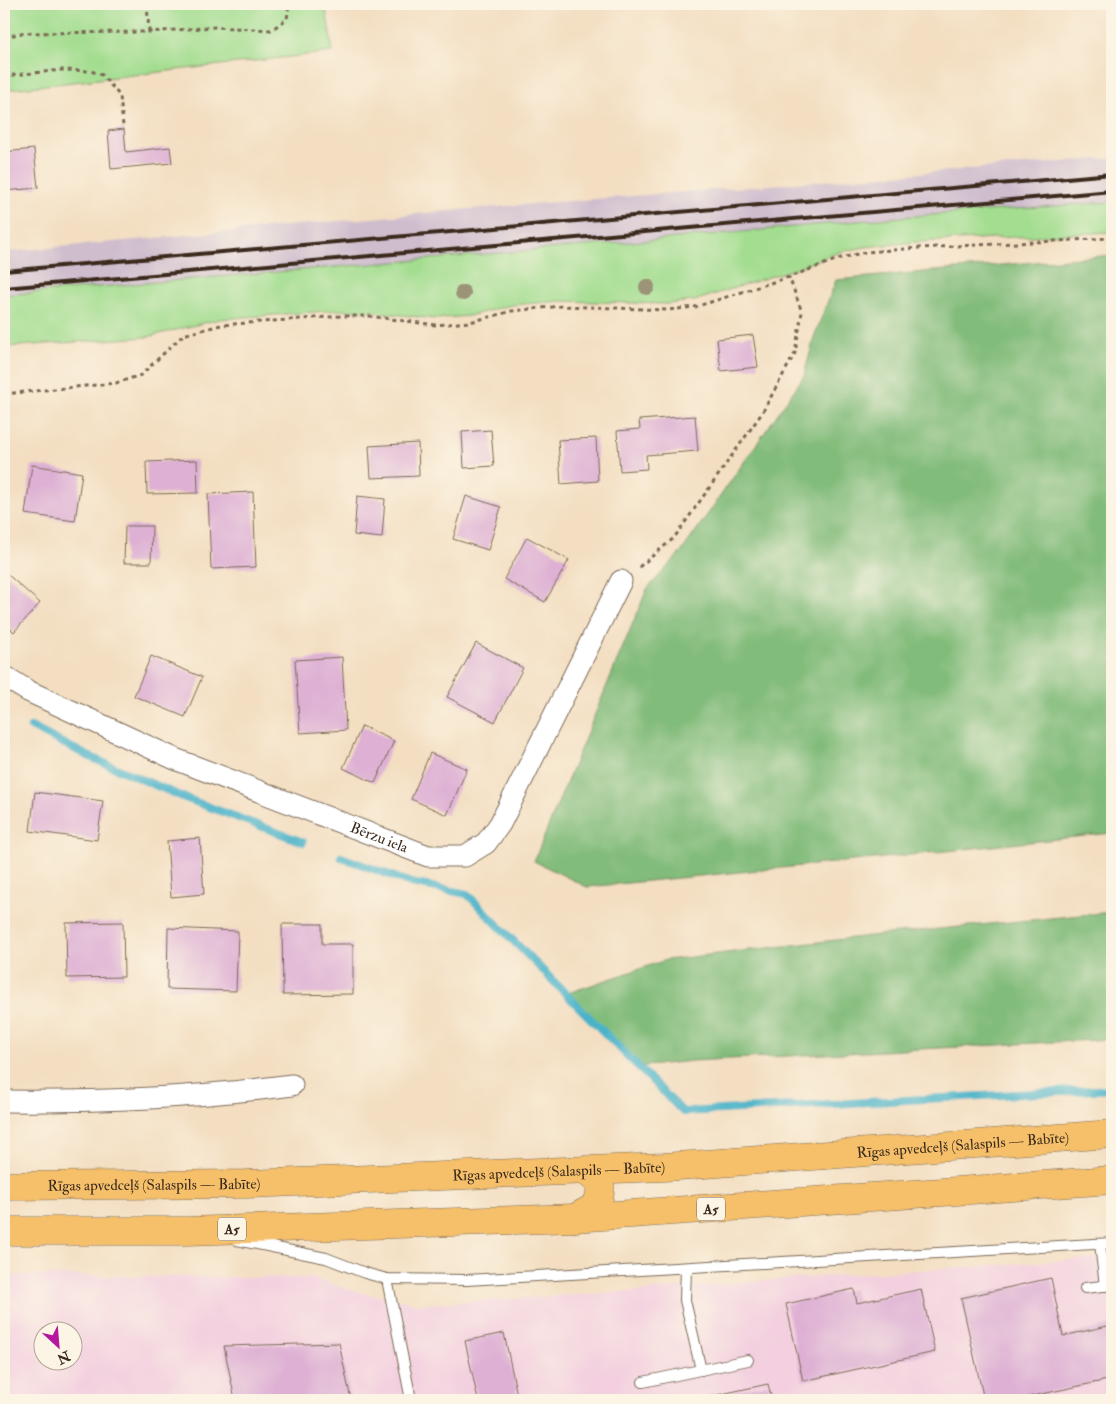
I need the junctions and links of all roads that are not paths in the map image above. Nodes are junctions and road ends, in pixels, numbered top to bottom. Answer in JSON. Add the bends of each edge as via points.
{"nodes":[{"id":1,"x":621,"y":581,"type":"road end"},
{"id":2,"x":4,"y":676,"type":"edge"},
{"id":3,"x":292,"y":1086,"type":"dead end"},
{"id":4,"x":4,"y":1101,"type":"edge"},
{"id":5,"x":1112,"y":1134,"type":"edge"},
{"id":6,"x":584,"y":1170,"type":"junction"},
{"id":7,"x":1112,"y":1180,"type":"edge"},
{"id":8,"x":4,"y":1186,"type":"edge"},
{"id":9,"x":574,"y":1218,"type":"junction"},
{"id":10,"x":187,"y":1230,"type":"junction"},
{"id":11,"x":4,"y":1231,"type":"edge"},
{"id":12,"x":1112,"y":1243,"type":"edge"},
{"id":13,"x":1100,"y":1244,"type":"junction"},
{"id":14,"x":686,"y":1268,"type":"junction"},
{"id":15,"x":387,"y":1279,"type":"junction"},
{"id":16,"x":1109,"y":1285,"type":"edge"},
{"id":17,"x":1085,"y":1288,"type":"dead end"},
{"id":18,"x":748,"y":1360,"type":"dead end"},
{"id":19,"x":702,"y":1370,"type":"junction"},
{"id":20,"x":643,"y":1382,"type":"dead end"},
{"id":21,"x":411,"y":1400,"type":"edge"}],
"edges":[{"from":1,"to":2,"type":"street","name":"Bērzu iela","via":[[500,824],[486,843],[466,856],[428,856],[175,759],[28,691]]},
{"from":3,"to":4,"type":"street","via":[[185,1096]]},
{"from":5,"to":6,"type":"highway","name":"Rīgas apvedceļš (Salaspils — Babīte)"},
{"from":6,"to":8,"type":"highway","name":"Rīgas apvedceļš (Salaspils — Babīte)","via":[[246,1184]]},
{"from":6,"to":9,"type":"highway","via":[[600,1182],[601,1195],[595,1207]]},
{"from":7,"to":9,"type":"highway","number":"A5"},
{"from":9,"to":10,"type":"highway","number":"A5"},
{"from":10,"to":11,"type":"highway","number":"A5"},
{"from":10,"to":15,"type":"lane","via":[[326,1258]]},
{"from":12,"to":13,"type":"lane"},
{"from":13,"to":14,"type":"lane"},
{"from":13,"to":16,"type":"lane"},
{"from":14,"to":15,"type":"lane","via":[[466,1280]]},
{"from":14,"to":19,"type":"lane","via":[[685,1300]]},
{"from":15,"to":21,"type":"lane"},
{"from":16,"to":17,"type":"lane"},
{"from":18,"to":19,"type":"lane"},
{"from":19,"to":20,"type":"lane"}]}
